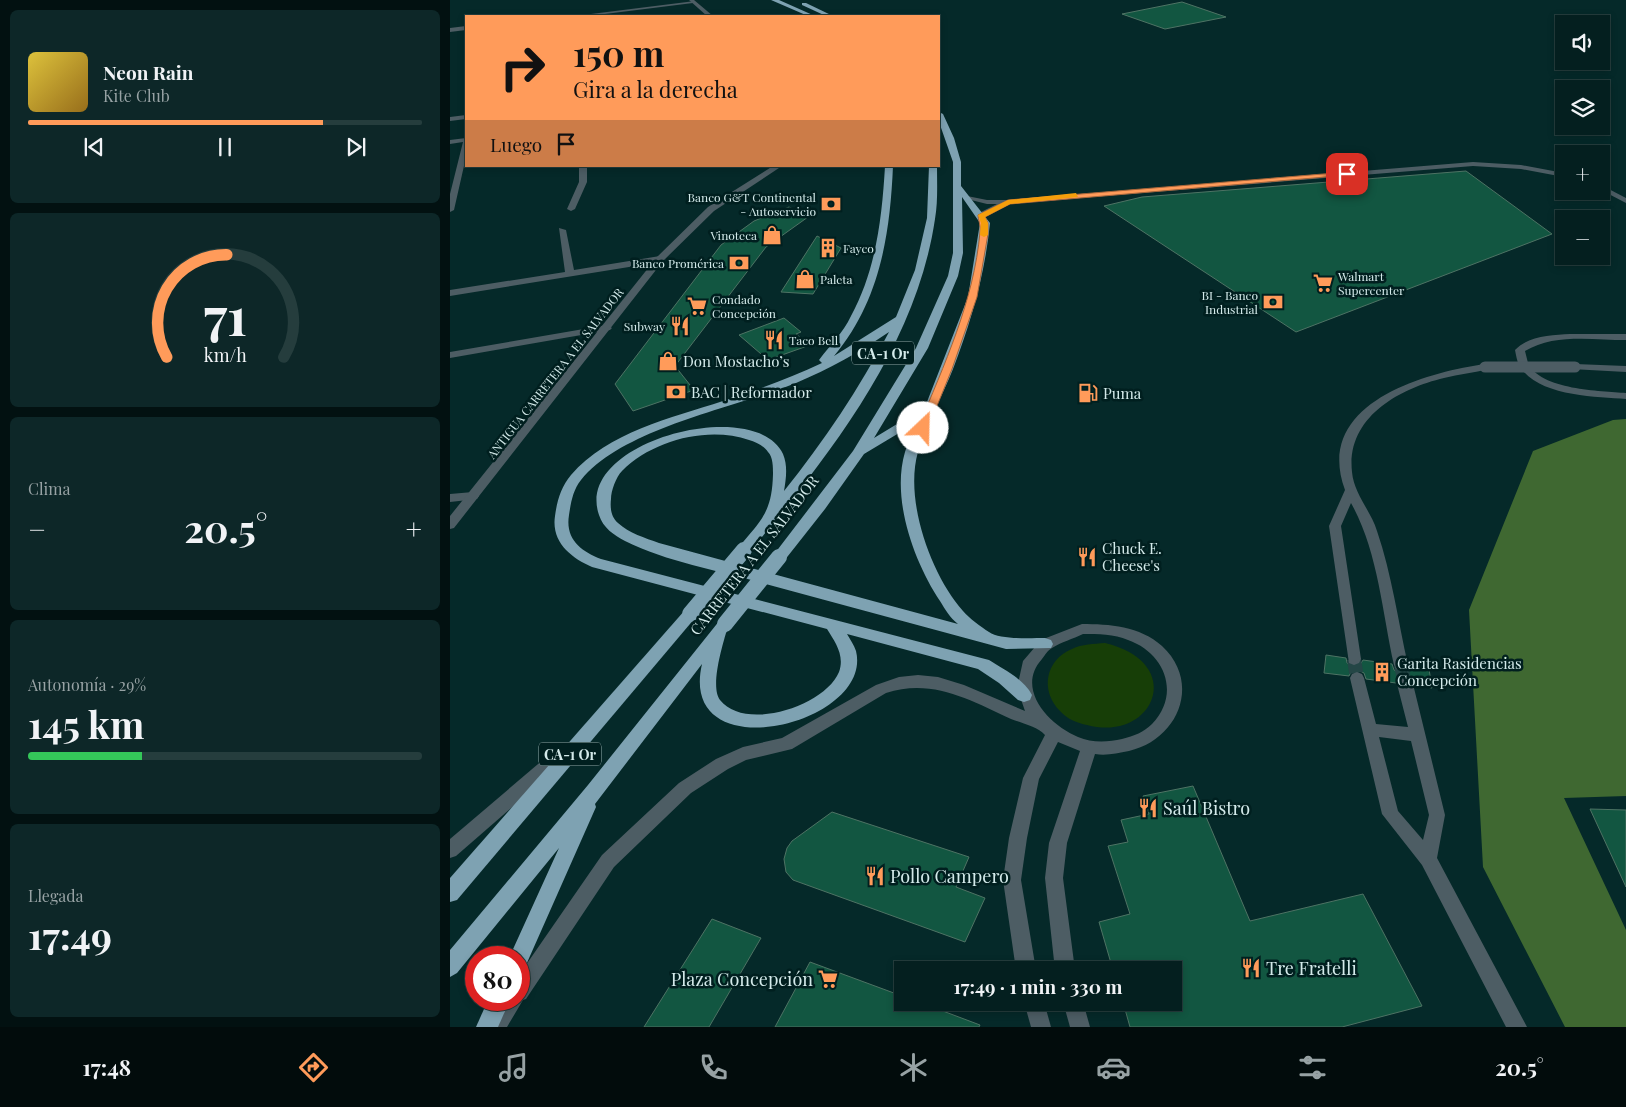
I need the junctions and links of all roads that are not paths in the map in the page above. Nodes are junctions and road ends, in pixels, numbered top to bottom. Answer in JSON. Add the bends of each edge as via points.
{"nodes":[{"id":1,"x":774,"y":0,"type":"edge"},
{"id":2,"x":794,"y":0,"type":"edge"},
{"id":3,"x":692,"y":1,"type":"edge"},
{"id":4,"x":586,"y":15,"type":"edge"},
{"id":5,"x":709,"y":15,"type":"edge"},
{"id":6,"x":810,"y":15,"type":"edge"},
{"id":7,"x":828,"y":15,"type":"edge"},
{"id":8,"x":465,"y":28,"type":"edge"},
{"id":9,"x":450,"y":30,"type":"edge"},
{"id":10,"x":940,"y":116,"type":"edge"},
{"id":11,"x":465,"y":117,"type":"edge"},
{"id":12,"x":450,"y":119,"type":"edge"},
{"id":13,"x":465,"y":141,"type":"edge"},
{"id":14,"x":450,"y":142,"type":"edge"},
{"id":15,"x":465,"y":145,"type":"edge"},
{"id":16,"x":583,"y":167,"type":"edge"},
{"id":17,"x":776,"y":167,"type":"edge"},
{"id":18,"x":889,"y":167,"type":"edge"},
{"id":19,"x":933,"y":167,"type":"edge"},
{"id":20,"x":1555,"y":173,"type":"edge"},
{"id":21,"x":958,"y":187,"type":"junction"},
{"id":22,"x":1610,"y":192,"type":"edge"},
{"id":23,"x":966,"y":198,"type":"junction"},
{"id":24,"x":1626,"y":201,"type":"edge"},
{"id":25,"x":1008,"y":202,"type":"junction"},
{"id":26,"x":571,"y":209,"type":"dead end"},
{"id":27,"x":450,"y":210,"type":"edge"},
{"id":28,"x":980,"y":216,"type":"junction"},
{"id":29,"x":562,"y":230,"type":"dead end"},
{"id":30,"x":660,"y":259,"type":"junction"},
{"id":31,"x":570,"y":274,"type":"junction"},
{"id":32,"x":450,"y":293,"type":"edge"},
{"id":33,"x":901,"y":319,"type":"junction"},
{"id":34,"x":607,"y":328,"type":"junction"},
{"id":35,"x":1626,"y":337,"type":"edge"},
{"id":36,"x":450,"y":355,"type":"edge"},
{"id":37,"x":1626,"y":369,"type":"edge"},
{"id":38,"x":804,"y":375,"type":"junction"},
{"id":39,"x":1626,"y":396,"type":"edge"},
{"id":40,"x":931,"y":408,"type":"junction"},
{"id":41,"x":859,"y":452,"type":"junction"},
{"id":42,"x":1350,"y":492,"type":"junction"},
{"id":43,"x":473,"y":496,"type":"junction"},
{"id":44,"x":450,"y":498,"type":"edge"},
{"id":45,"x":772,"y":516,"type":"junction"},
{"id":46,"x":450,"y":525,"type":"edge"},
{"id":47,"x":833,"y":625,"type":"junction"},
{"id":48,"x":723,"y":627,"type":"junction"},
{"id":49,"x":987,"y":638,"type":"junction"},
{"id":50,"x":1045,"y":644,"type":"junction"},
{"id":51,"x":1354,"y":659,"type":"tunnel mouth"},
{"id":52,"x":1400,"y":665,"type":"tunnel mouth"},
{"id":53,"x":1358,"y":678,"type":"tunnel mouth"},
{"id":54,"x":1405,"y":684,"type":"tunnel mouth"},
{"id":55,"x":1024,"y":695,"type":"junction"},
{"id":56,"x":591,"y":730,"type":"junction"},
{"id":57,"x":1048,"y":730,"type":"junction"},
{"id":58,"x":1370,"y":730,"type":"junction"},
{"id":59,"x":1418,"y":735,"type":"junction"},
{"id":60,"x":1089,"y":747,"type":"junction"},
{"id":61,"x":594,"y":791,"type":"junction"},
{"id":62,"x":450,"y":850,"type":"edge"},
{"id":63,"x":1428,"y":860,"type":"junction"},
{"id":64,"x":450,"y":893,"type":"edge"},
{"id":65,"x":523,"y":946,"type":"edge"},
{"id":66,"x":1025,"y":961,"type":"edge"},
{"id":67,"x":1064,"y":961,"type":"edge"},
{"id":68,"x":450,"y":966,"type":"edge"},
{"id":69,"x":530,"y":976,"type":"edge"},
{"id":70,"x":494,"y":1011,"type":"edge"},
{"id":71,"x":506,"y":1011,"type":"edge"},
{"id":72,"x":1037,"y":1011,"type":"edge"},
{"id":73,"x":1076,"y":1011,"type":"edge"},
{"id":74,"x":487,"y":1027,"type":"edge"},
{"id":75,"x":495,"y":1027,"type":"edge"},
{"id":76,"x":1041,"y":1027,"type":"edge"},
{"id":77,"x":1080,"y":1027,"type":"edge"},
{"id":78,"x":1517,"y":1027,"type":"edge"}],
"edges":[{"from":1,"to":6,"type":"highway"},
{"from":2,"to":7,"type":"highway"},
{"from":3,"to":4,"type":"street"},
{"from":3,"to":5,"type":"street"},
{"from":8,"to":9,"type":"street"},
{"from":10,"to":21,"type":"highway","name":"CARRETERA A EL SALVADOR","number":"CA-1 Or","via":[[954,148]]},
{"from":11,"to":12,"type":"street"},
{"from":13,"to":14,"type":"street"},
{"from":15,"to":27,"type":"street"},
{"from":16,"to":26,"type":"street","via":[[583,182]]},
{"from":17,"to":30,"type":"street","name":"ANTIGUA CARRETERA A EL SALVADOR","via":[[710,209]]},
{"from":18,"to":38,"type":"highway","via":[[883,243],[870,284],[850,329],[839,345]]},
{"from":19,"to":33,"type":"highway","name":"CARRETERA A EL SALVADOR","number":"CA-1 Or","via":[[932,226],[920,274]]},
{"from":20,"to":25,"type":"street","via":[[1473,164]]},
{"from":21,"to":23,"type":"highway"},
{"from":21,"to":41,"type":"highway","name":"CARRETERA A EL SALVADOR","number":"CA-1 Or","via":[[958,253],[953,276],[922,348]]},
{"from":22,"to":24,"type":"street"},
{"from":23,"to":25,"type":"street"},
{"from":23,"to":28,"type":"highway"},
{"from":25,"to":28,"type":"street"},
{"from":28,"to":40,"type":"highway","via":[[985,223],[973,297]]},
{"from":29,"to":31,"type":"street"},
{"from":30,"to":31,"type":"street"},
{"from":30,"to":34,"type":"street","name":"ANTIGUA CARRETERA A EL SALVADOR"},
{"from":31,"to":32,"type":"street"},
{"from":33,"to":38,"type":"highway","via":[[851,351]]},
{"from":33,"to":45,"type":"highway","name":"CARRETERA A EL SALVADOR","number":"CA-1 Or","via":[[844,420]]},
{"from":34,"to":36,"type":"street"},
{"from":34,"to":43,"type":"street","name":"ANTIGUA CARRETERA A EL SALVADOR"},
{"from":35,"to":39,"type":"street","via":[[1541,340],[1520,350],[1520,357],[1538,377],[1564,389]]},
{"from":37,"to":42,"type":"street","bridge":true,"via":[[1485,367],[1452,371],[1411,385],[1359,418],[1348,436],[1345,469]]},
{"from":38,"to":47,"type":"highway","via":[[634,436],[606,452],[581,473],[569,489],[561,511],[562,530],[577,555],[598,563]]},
{"from":40,"to":41,"type":"highway"},
{"from":40,"to":49,"type":"highway","via":[[911,453],[908,479],[911,518],[939,588],[958,616]]},
{"from":41,"to":48,"type":"highway","name":"CARRETERA A EL SALVADOR","number":"CA-1 Or","bridge":true},
{"from":42,"to":51,"type":"street","via":[[1335,526]]},
{"from":42,"to":52,"type":"street","via":[[1371,529]]},
{"from":43,"to":44,"type":"street"},
{"from":43,"to":46,"type":"street","name":"ANTIGUA CARRETERA A EL SALVADOR"},
{"from":45,"to":49,"type":"highway","via":[[779,484],[778,456],[769,445],[749,435],[727,431],[668,438],[638,452],[615,470],[603,506],[609,523],[633,540]]},
{"from":45,"to":56,"type":"highway","name":"CARRETERA A EL SALVADOR","number":"CA-1 Or","bridge":true},
{"from":47,"to":48,"type":"highway","via":[[848,652],[848,668],[837,688],[804,712],[776,721],[749,721],[728,716],[713,704],[708,686],[710,666]]},
{"from":47,"to":55,"type":"highway","via":[[982,664]]},
{"from":48,"to":61,"type":"highway","name":"CARRETERA A EL SALVADOR","number":"CA-1 Or"},
{"from":49,"to":50,"type":"highway","via":[[1006,643]]},
{"from":50,"to":55,"type":"street","via":[[1027,666]]},
{"from":50,"to":60,"type":"street","via":[[1062,634],[1103,628],[1142,640],[1169,666],[1175,682],[1176,699],[1170,715],[1157,731],[1137,742],[1114,748]]},
{"from":53,"to":58,"type":"street"},
{"from":54,"to":59,"type":"street"},
{"from":55,"to":57,"type":"street"},
{"from":56,"to":62,"type":"street"},
{"from":56,"to":64,"type":"highway","name":"CARRETERA A EL SALVADOR","number":"CA-1 Or"},
{"from":57,"to":60,"type":"street"},
{"from":57,"to":66,"type":"street","via":[[1032,778],[1012,880]]},
{"from":57,"to":69,"type":"street","via":[[959,689],[918,681],[881,689],[786,744],[743,754],[686,788],[608,861]]},
{"from":58,"to":59,"type":"street"},
{"from":58,"to":63,"type":"street","via":[[1390,814]]},
{"from":59,"to":63,"type":"street","via":[[1438,814]]},
{"from":60,"to":67,"type":"street","via":[[1058,843],[1054,878]]},
{"from":61,"to":65,"type":"highway"},
{"from":61,"to":68,"type":"highway","name":"CARRETERA A EL SALVADOR","number":"CA-1 Or"},
{"from":63,"to":78,"type":"street"},
{"from":70,"to":74,"type":"highway"},
{"from":71,"to":75,"type":"street"},
{"from":72,"to":76,"type":"street"},
{"from":73,"to":77,"type":"street"}]}
